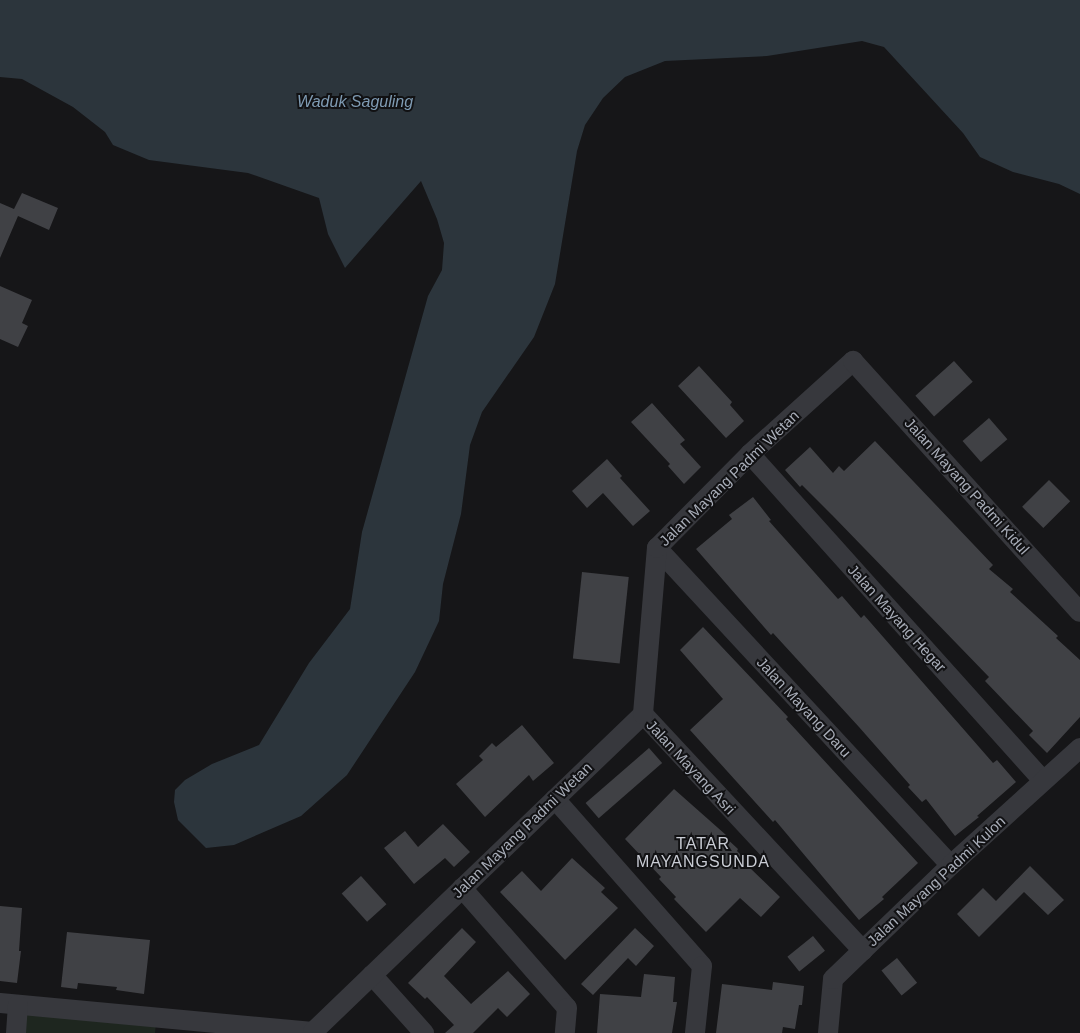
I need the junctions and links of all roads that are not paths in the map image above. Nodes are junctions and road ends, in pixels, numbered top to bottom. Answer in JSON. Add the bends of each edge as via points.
{"nodes":[{"id":1,"x":853,"y":361,"type":"joint"},
{"id":2,"x":750,"y":454,"type":"junction"},
{"id":3,"x":657,"y":548,"type":"junction"},
{"id":4,"x":1080,"y":612,"type":"edge"},
{"id":5,"x":643,"y":714,"type":"junction"},
{"id":6,"x":1080,"y":748,"type":"edge"},
{"id":7,"x":1043,"y":781,"type":"junction"},
{"id":8,"x":555,"y":799,"type":"junction"},
{"id":9,"x":951,"y":865,"type":"junction"},
{"id":10,"x":462,"y":888,"type":"junction"},
{"id":11,"x":863,"y":951,"type":"junction"},
{"id":12,"x":372,"y":975,"type":"junction"},
{"id":13,"x":9,"y":1004,"type":"edge"},
{"id":14,"x":167,"y":1026,"type":"edge"},
{"id":15,"x":16,"y":1033,"type":"edge"},
{"id":16,"x":313,"y":1033,"type":"edge"},
{"id":17,"x":424,"y":1033,"type":"edge"},
{"id":18,"x":565,"y":1033,"type":"edge"},
{"id":19,"x":695,"y":1033,"type":"edge"},
{"id":20,"x":828,"y":1033,"type":"edge"}],
"edges":[{"from":1,"to":2,"type":"street","name":"Jalan Mayang Padmi Wetan"},
{"from":1,"to":4,"type":"street","name":"Jalan Mayang Padmi Kidul"},
{"from":2,"to":3,"type":"street","name":"Jalan Mayang Padmi Wetan"},
{"from":2,"to":7,"type":"street","name":"Jalan Mayang Hegar"},
{"from":3,"to":5,"type":"street","name":"Jalan Mayang Padmi Wetan"},
{"from":3,"to":9,"type":"street","name":"Jalan Mayang Daru"},
{"from":5,"to":8,"type":"street","name":"Jalan Mayang Padmi Wetan"},
{"from":5,"to":11,"type":"street","name":"Jalan Mayang Asri"},
{"from":6,"to":7,"type":"street","name":"Jalan Mayang Padmi Kulon"},
{"from":7,"to":9,"type":"street","name":"Jalan Mayang Padmi Kulon"},
{"from":8,"to":10,"type":"street","name":"Jalan Mayang Padmi Wetan"},
{"from":8,"to":19,"type":"street","via":[[702,966]]},
{"from":9,"to":11,"type":"street","name":"Jalan Mayang Padmi Kulon"},
{"from":10,"to":12,"type":"street","name":"Jalan Mayang Padmi Wetan"},
{"from":10,"to":18,"type":"street","via":[[567,1008]]},
{"from":11,"to":20,"type":"street","name":"Jalan Mayang Padmi Kulon","via":[[833,979]]},
{"from":12,"to":16,"type":"street","name":"Jalan Mayang Padmi Wetan"},
{"from":12,"to":17,"type":"street"},
{"from":13,"to":14,"type":"street","name":"Jalan Mayang Padmi Wetan"},
{"from":13,"to":15,"type":"street"},
{"from":14,"to":16,"type":"street","name":"Jalan Mayang Padmi Wetan"}]}
